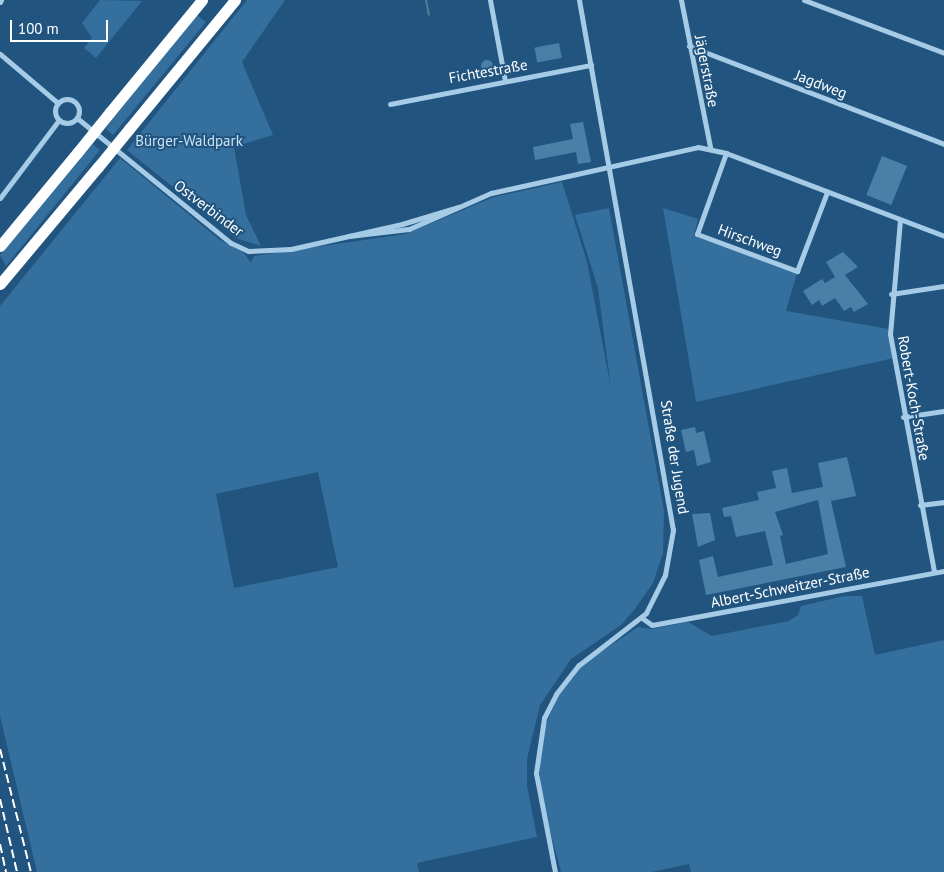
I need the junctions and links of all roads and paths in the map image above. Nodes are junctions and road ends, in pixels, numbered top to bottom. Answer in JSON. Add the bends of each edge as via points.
{"nodes":[{"id":1,"x":202,"y":0,"type":"edge"},
{"id":2,"x":234,"y":0,"type":"edge"},
{"id":3,"x":490,"y":0,"type":"edge"},
{"id":4,"x":579,"y":0,"type":"edge"},
{"id":5,"x":681,"y":0,"type":"edge"},
{"id":6,"x":804,"y":0,"type":"edge"},
{"id":7,"x":689,"y":46,"type":"junction"},
{"id":8,"x":944,"y":53,"type":"edge"},
{"id":9,"x":0,"y":54,"type":"edge"},
{"id":10,"x":591,"y":65,"type":"junction"},
{"id":11,"x":505,"y":81,"type":"junction"},
{"id":12,"x":58,"y":103,"type":"junction"},
{"id":13,"x":390,"y":104,"type":"dead end"},
{"id":14,"x":77,"y":118,"type":"junction"},
{"id":15,"x":59,"y":120,"type":"junction"},
{"id":16,"x":944,"y":144,"type":"edge"},
{"id":17,"x":710,"y":147,"type":"junction"},
{"id":18,"x":726,"y":153,"type":"junction"},
{"id":19,"x":610,"y":167,"type":"junction"},
{"id":20,"x":827,"y":192,"type":"junction"},
{"id":21,"x":0,"y":198,"type":"edge"},
{"id":22,"x":900,"y":220,"type":"junction"},
{"id":23,"x":944,"y":236,"type":"edge"},
{"id":24,"x":0,"y":246,"type":"edge"},
{"id":25,"x":0,"y":284,"type":"edge"},
{"id":26,"x":944,"y":286,"type":"edge"},
{"id":27,"x":891,"y":294,"type":"junction"},
{"id":28,"x":944,"y":411,"type":"edge"},
{"id":29,"x":903,"y":417,"type":"junction"},
{"id":30,"x":944,"y":502,"type":"edge"},
{"id":31,"x":920,"y":505,"type":"junction"},
{"id":32,"x":944,"y":571,"type":"edge"},
{"id":33,"x":934,"y":572,"type":"junction"},
{"id":34,"x":642,"y":618,"type":"junction"},
{"id":35,"x":556,"y":872,"type":"edge"}],
"edges":[{"from":1,"to":24,"type":"highway","bridge":true},
{"from":2,"to":25,"type":"highway","bridge":true},
{"from":3,"to":11,"type":"street"},
{"from":4,"to":10,"type":"street","name":"Straße der Jugend"},
{"from":5,"to":7,"type":"street","name":"Jägerstraße"},
{"from":6,"to":8,"type":"street"},
{"from":7,"to":16,"type":"street","name":"Jagdweg"},
{"from":7,"to":17,"type":"street","name":"Jägerstraße"},
{"from":9,"to":12,"type":"street"},
{"from":10,"to":11,"type":"street","name":"Fichtestraße"},
{"from":10,"to":19,"type":"street","name":"Straße der Jugend"},
{"from":11,"to":13,"type":"street","name":"Fichtestraße"},
{"from":12,"to":14,"type":"street","via":[[66,99],[75,102],[79,111]]},
{"from":12,"to":15,"type":"street","via":[[56,113]]},
{"from":14,"to":15,"type":"street","via":[[68,123]]},
{"from":14,"to":19,"type":"street","name":"Ostverbinder","via":[[239,247],[268,252],[349,236],[461,207],[492,193]]},
{"from":15,"to":21,"type":"street"},
{"from":17,"to":18,"type":"street"},
{"from":17,"to":19,"type":"street","via":[[658,154]]},
{"from":18,"to":20,"type":"street"},
{"from":18,"to":20,"type":"street","name":"Hirschweg","via":[[697,234],[797,271]]},
{"from":19,"to":34,"type":"street","name":"Straße der Jugend","via":[[673,518],[665,575]]},
{"from":20,"to":22,"type":"street"},
{"from":22,"to":23,"type":"street"},
{"from":22,"to":27,"type":"street","name":"Robert-Koch-Straße"},
{"from":26,"to":27,"type":"street"},
{"from":27,"to":29,"type":"street","name":"Robert-Koch-Straße","via":[[890,334]]},
{"from":28,"to":29,"type":"street"},
{"from":29,"to":31,"type":"street","name":"Robert-Koch-Straße"},
{"from":30,"to":31,"type":"street"},
{"from":31,"to":33,"type":"street","name":"Robert-Koch-Straße"},
{"from":32,"to":33,"type":"street","name":"Albert-Schweitzer-Straße"},
{"from":33,"to":34,"type":"street","name":"Albert-Schweitzer-Straße","via":[[652,625]]},
{"from":34,"to":35,"type":"street","name":"Straße der Jugend","via":[[579,665],[556,694],[544,718],[536,773]]}]}
